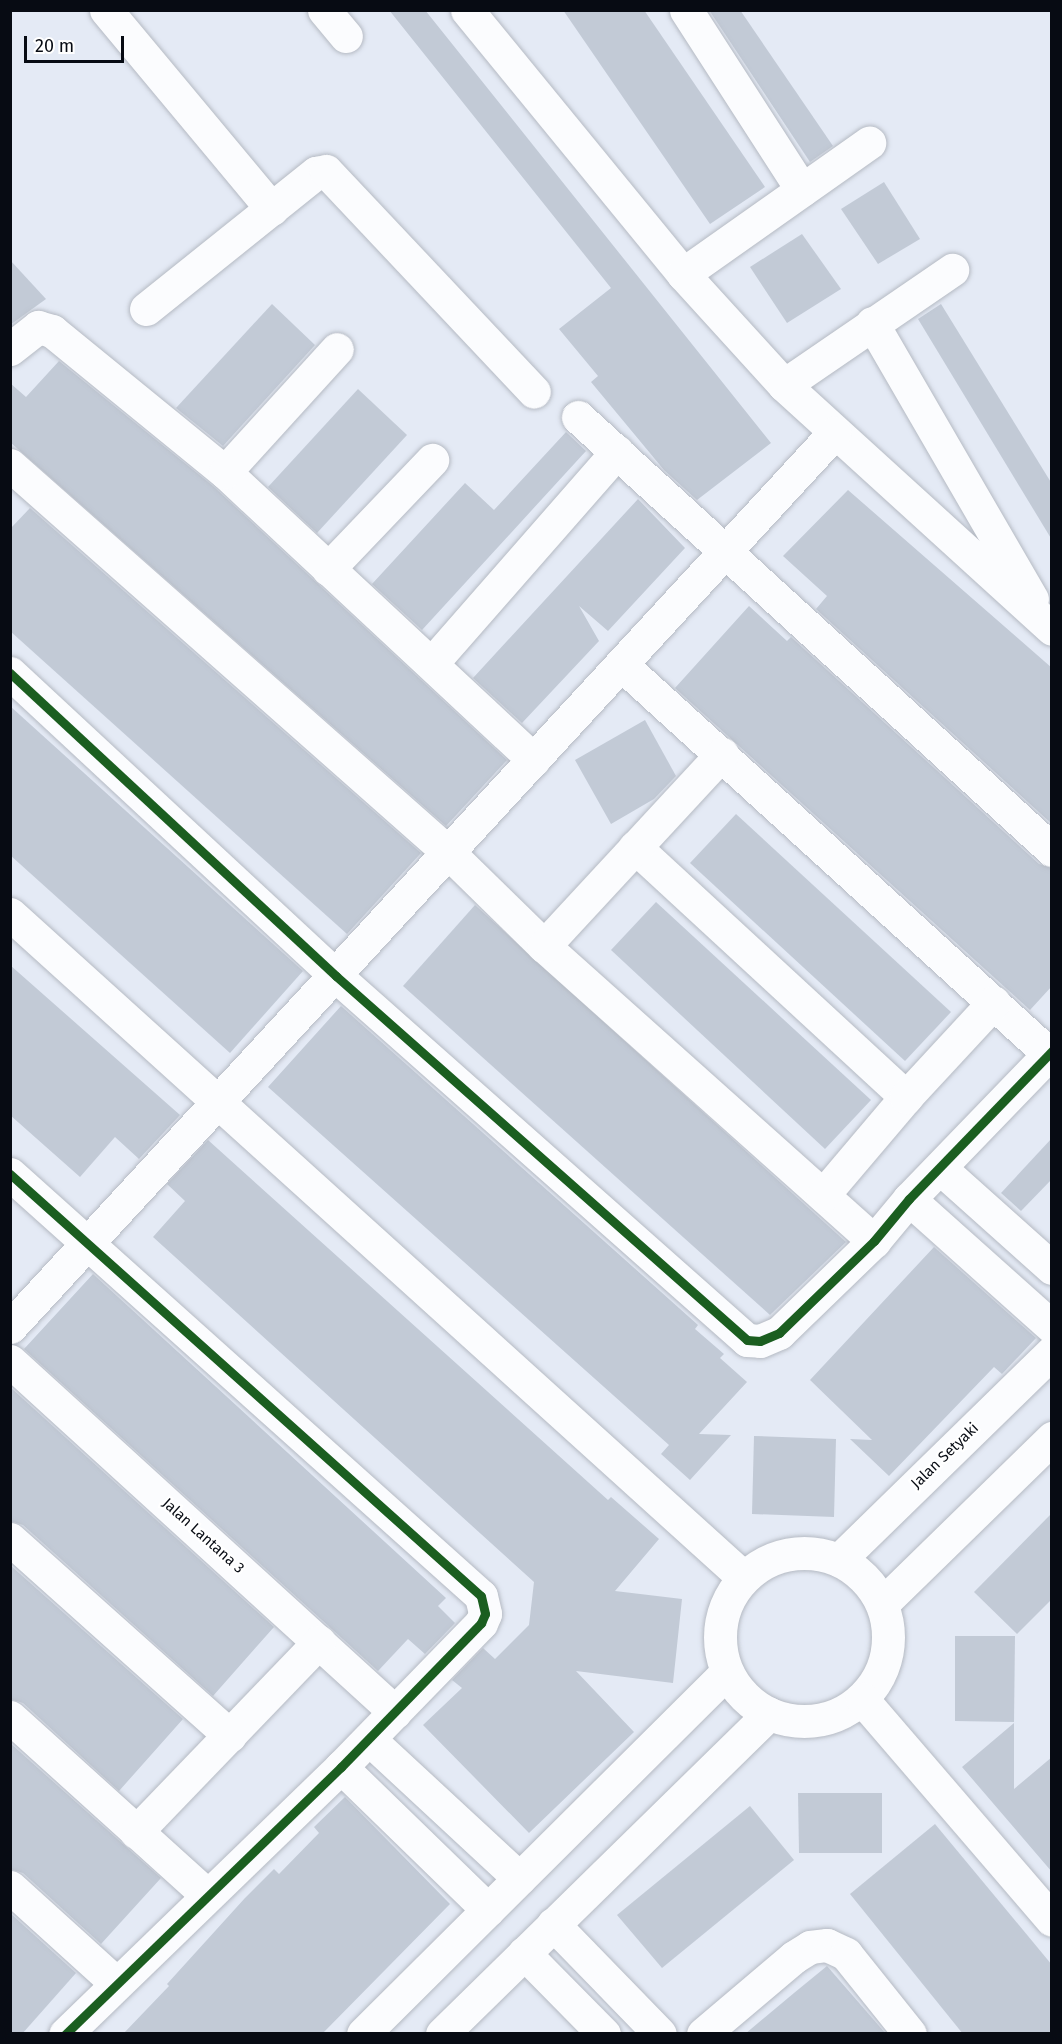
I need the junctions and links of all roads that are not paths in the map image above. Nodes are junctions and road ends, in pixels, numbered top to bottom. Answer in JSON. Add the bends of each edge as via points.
{"nodes":[{"id":1,"x":106,"y":10,"type":"edge"},
{"id":2,"x":324,"y":10,"type":"edge"},
{"id":3,"x":686,"y":10,"type":"edge"},
{"id":4,"x":476,"y":14,"type":"edge"},
{"id":5,"x":346,"y":36,"type":"dead end"},
{"id":6,"x":869,"y":143,"type":"dead end"},
{"id":7,"x":802,"y":190,"type":"junction"},
{"id":8,"x":272,"y":209,"type":"junction"},
{"id":9,"x":952,"y":270,"type":"dead end"},
{"id":10,"x":683,"y":274,"type":"junction"},
{"id":11,"x":146,"y":309,"type":"dead end"},
{"id":12,"x":872,"y":323,"type":"junction"},
{"id":13,"x":10,"y":349,"type":"edge"},
{"id":14,"x":337,"y":349,"type":"dead end"},
{"id":15,"x":784,"y":385,"type":"junction"},
{"id":16,"x":534,"y":392,"type":"dead end"},
{"id":17,"x":578,"y":417,"type":"dead end"},
{"id":18,"x":834,"y":433,"type":"junction"},
{"id":19,"x":617,"y":452,"type":"junction"},
{"id":20,"x":432,"y":460,"type":"dead end"},
{"id":21,"x":10,"y":465,"type":"edge"},
{"id":22,"x":225,"y":472,"type":"junction"},
{"id":23,"x":726,"y":552,"type":"junction"},
{"id":24,"x":328,"y":569,"type":"junction"},
{"id":25,"x":1049,"y":626,"type":"edge"},
{"id":26,"x":432,"y":663,"type":"junction"},
{"id":27,"x":622,"y":665,"type":"junction"},
{"id":28,"x":10,"y":673,"type":"edge"},
{"id":29,"x":722,"y":753,"type":"junction"},
{"id":30,"x":534,"y":760,"type":"junction"},
{"id":31,"x":634,"y":847,"type":"junction"},
{"id":32,"x":1052,"y":850,"type":"edge"},
{"id":33,"x":449,"y":853,"type":"junction"},
{"id":34,"x":10,"y":914,"type":"edge"},
{"id":35,"x":544,"y":946,"type":"junction"},
{"id":36,"x":336,"y":976,"type":"junction"},
{"id":37,"x":994,"y":1002,"type":"junction"},
{"id":38,"x":1050,"y":1053,"type":"edge"},
{"id":39,"x":906,"y":1097,"type":"junction"},
{"id":40,"x":219,"y":1104,"type":"junction"},
{"id":41,"x":940,"y":1168,"type":"junction"},
{"id":42,"x":10,"y":1174,"type":"edge"},
{"id":43,"x":823,"y":1195,"type":"junction"},
{"id":44,"x":909,"y":1199,"type":"junction"},
{"id":45,"x":874,"y":1241,"type":"junction"},
{"id":46,"x":89,"y":1243,"type":"junction"},
{"id":47,"x":1052,"y":1268,"type":"edge"},
{"id":48,"x":10,"y":1327,"type":"edge"},
{"id":49,"x":1052,"y":1327,"type":"edge"},
{"id":50,"x":1052,"y":1352,"type":"edge"},
{"id":51,"x":10,"y":1361,"type":"edge"},
{"id":52,"x":1052,"y":1438,"type":"edge"},
{"id":53,"x":10,"y":1539,"type":"edge"},
{"id":54,"x":839,"y":1560,"type":"junction"},
{"id":55,"x":743,"y":1577,"type":"junction"},
{"id":56,"x":882,"y":1605,"type":"junction"},
{"id":57,"x":319,"y":1642,"type":"junction"},
{"id":58,"x":727,"y":1672,"type":"junction"},
{"id":59,"x":862,"y":1699,"type":"junction"},
{"id":60,"x":395,"y":1712,"type":"junction"},
{"id":61,"x":769,"y":1714,"type":"junction"},
{"id":62,"x":10,"y":1717,"type":"edge"},
{"id":63,"x":230,"y":1736,"type":"junction"},
{"id":64,"x":369,"y":1739,"type":"junction"},
{"id":65,"x":341,"y":1767,"type":"junction"},
{"id":66,"x":136,"y":1832,"type":"junction"},
{"id":67,"x":519,"y":1878,"type":"junction"},
{"id":68,"x":10,"y":1887,"type":"edge"},
{"id":69,"x":206,"y":1894,"type":"junction"},
{"id":70,"x":488,"y":1910,"type":"junction"},
{"id":71,"x":1052,"y":1920,"type":"edge"},
{"id":72,"x":553,"y":1924,"type":"junction"},
{"id":73,"x":524,"y":1953,"type":"junction"},
{"id":74,"x":116,"y":1983,"type":"junction"},
{"id":75,"x":709,"y":2032,"type":"edge"},
{"id":76,"x":65,"y":2034,"type":"edge"},
{"id":77,"x":363,"y":2034,"type":"edge"},
{"id":78,"x":442,"y":2034,"type":"edge"},
{"id":79,"x":604,"y":2034,"type":"edge"},
{"id":80,"x":660,"y":2034,"type":"edge"},
{"id":81,"x":910,"y":2034,"type":"edge"}],
"edges":[{"from":1,"to":8,"type":"street"},
{"from":2,"to":5,"type":"street"},
{"from":3,"to":7,"type":"street"},
{"from":4,"to":10,"type":"street"},
{"from":6,"to":7,"type":"street"},
{"from":7,"to":10,"type":"street"},
{"from":8,"to":11,"type":"street"},
{"from":8,"to":16,"type":"street","via":[[316,173],[326,171]]},
{"from":9,"to":12,"type":"street"},
{"from":10,"to":15,"type":"street"},
{"from":12,"to":15,"type":"street"},
{"from":12,"to":25,"type":"street"},
{"from":13,"to":22,"type":"street","via":[[38,327],[52,331]]},
{"from":14,"to":22,"type":"street"},
{"from":15,"to":18,"type":"street"},
{"from":17,"to":19,"type":"street"},
{"from":18,"to":23,"type":"street"},
{"from":18,"to":25,"type":"street"},
{"from":19,"to":23,"type":"street"},
{"from":19,"to":26,"type":"street"},
{"from":20,"to":24,"type":"street"},
{"from":21,"to":33,"type":"street"},
{"from":22,"to":24,"type":"street"},
{"from":23,"to":27,"type":"street"},
{"from":23,"to":32,"type":"street"},
{"from":24,"to":26,"type":"street"},
{"from":26,"to":30,"type":"street"},
{"from":27,"to":29,"type":"street"},
{"from":27,"to":30,"type":"street"},
{"from":28,"to":36,"type":"street"},
{"from":29,"to":31,"type":"street"},
{"from":29,"to":37,"type":"street"},
{"from":30,"to":33,"type":"street"},
{"from":31,"to":35,"type":"street"},
{"from":31,"to":39,"type":"street"},
{"from":33,"to":35,"type":"street"},
{"from":33,"to":36,"type":"street"},
{"from":34,"to":40,"type":"street"},
{"from":35,"to":43,"type":"street"},
{"from":36,"to":40,"type":"street"},
{"from":36,"to":45,"type":"street","via":[[747,1340],[760,1341],[778,1333]]},
{"from":37,"to":38,"type":"street"},
{"from":37,"to":39,"type":"street"},
{"from":38,"to":41,"type":"street"},
{"from":39,"to":43,"type":"street"},
{"from":40,"to":46,"type":"street"},
{"from":40,"to":55,"type":"street"},
{"from":41,"to":44,"type":"street"},
{"from":41,"to":47,"type":"street"},
{"from":42,"to":46,"type":"street"},
{"from":43,"to":45,"type":"street"},
{"from":44,"to":45,"type":"street"},
{"from":44,"to":49,"type":"street"},
{"from":46,"to":48,"type":"street"},
{"from":46,"to":60,"type":"street","via":[[481,1596],[485,1614],[481,1623]]},
{"from":50,"to":54,"type":"street","name":"Jalan Setyaki"},
{"from":51,"to":57,"type":"street","name":"Jalan Lantana 3"},
{"from":52,"to":56,"type":"street"},
{"from":53,"to":63,"type":"street"},
{"from":54,"to":55,"type":"street","via":[[819,1554],[788,1554],[759,1565]]},
{"from":54,"to":56,"type":"street","via":[[872,1586]]},
{"from":55,"to":58,"type":"street","via":[[731,1594],[719,1632]]},
{"from":56,"to":59,"type":"street","via":[[888,1624],[884,1665]]},
{"from":57,"to":60,"type":"street","name":"Jalan Lantana 3"},
{"from":57,"to":63,"type":"street"},
{"from":58,"to":61,"type":"street","via":[[752,1703]]},
{"from":58,"to":67,"type":"street"},
{"from":59,"to":61,"type":"street","via":[[846,1711],[807,1722]]},
{"from":59,"to":71,"type":"street"},
{"from":60,"to":64,"type":"street"},
{"from":61,"to":72,"type":"street"},
{"from":62,"to":66,"type":"street"},
{"from":63,"to":66,"type":"street"},
{"from":64,"to":65,"type":"street"},
{"from":64,"to":67,"type":"street"},
{"from":65,"to":69,"type":"street"},
{"from":65,"to":70,"type":"street"},
{"from":66,"to":69,"type":"street"},
{"from":67,"to":70,"type":"street"},
{"from":68,"to":74,"type":"street"},
{"from":69,"to":74,"type":"street"},
{"from":70,"to":77,"type":"street"},
{"from":72,"to":73,"type":"street"},
{"from":72,"to":80,"type":"street"},
{"from":73,"to":78,"type":"street"},
{"from":73,"to":79,"type":"street"},
{"from":74,"to":76,"type":"street"},
{"from":75,"to":81,"type":"street","via":[[794,1957],[810,1947],[827,1945],[846,1954]]}]}
